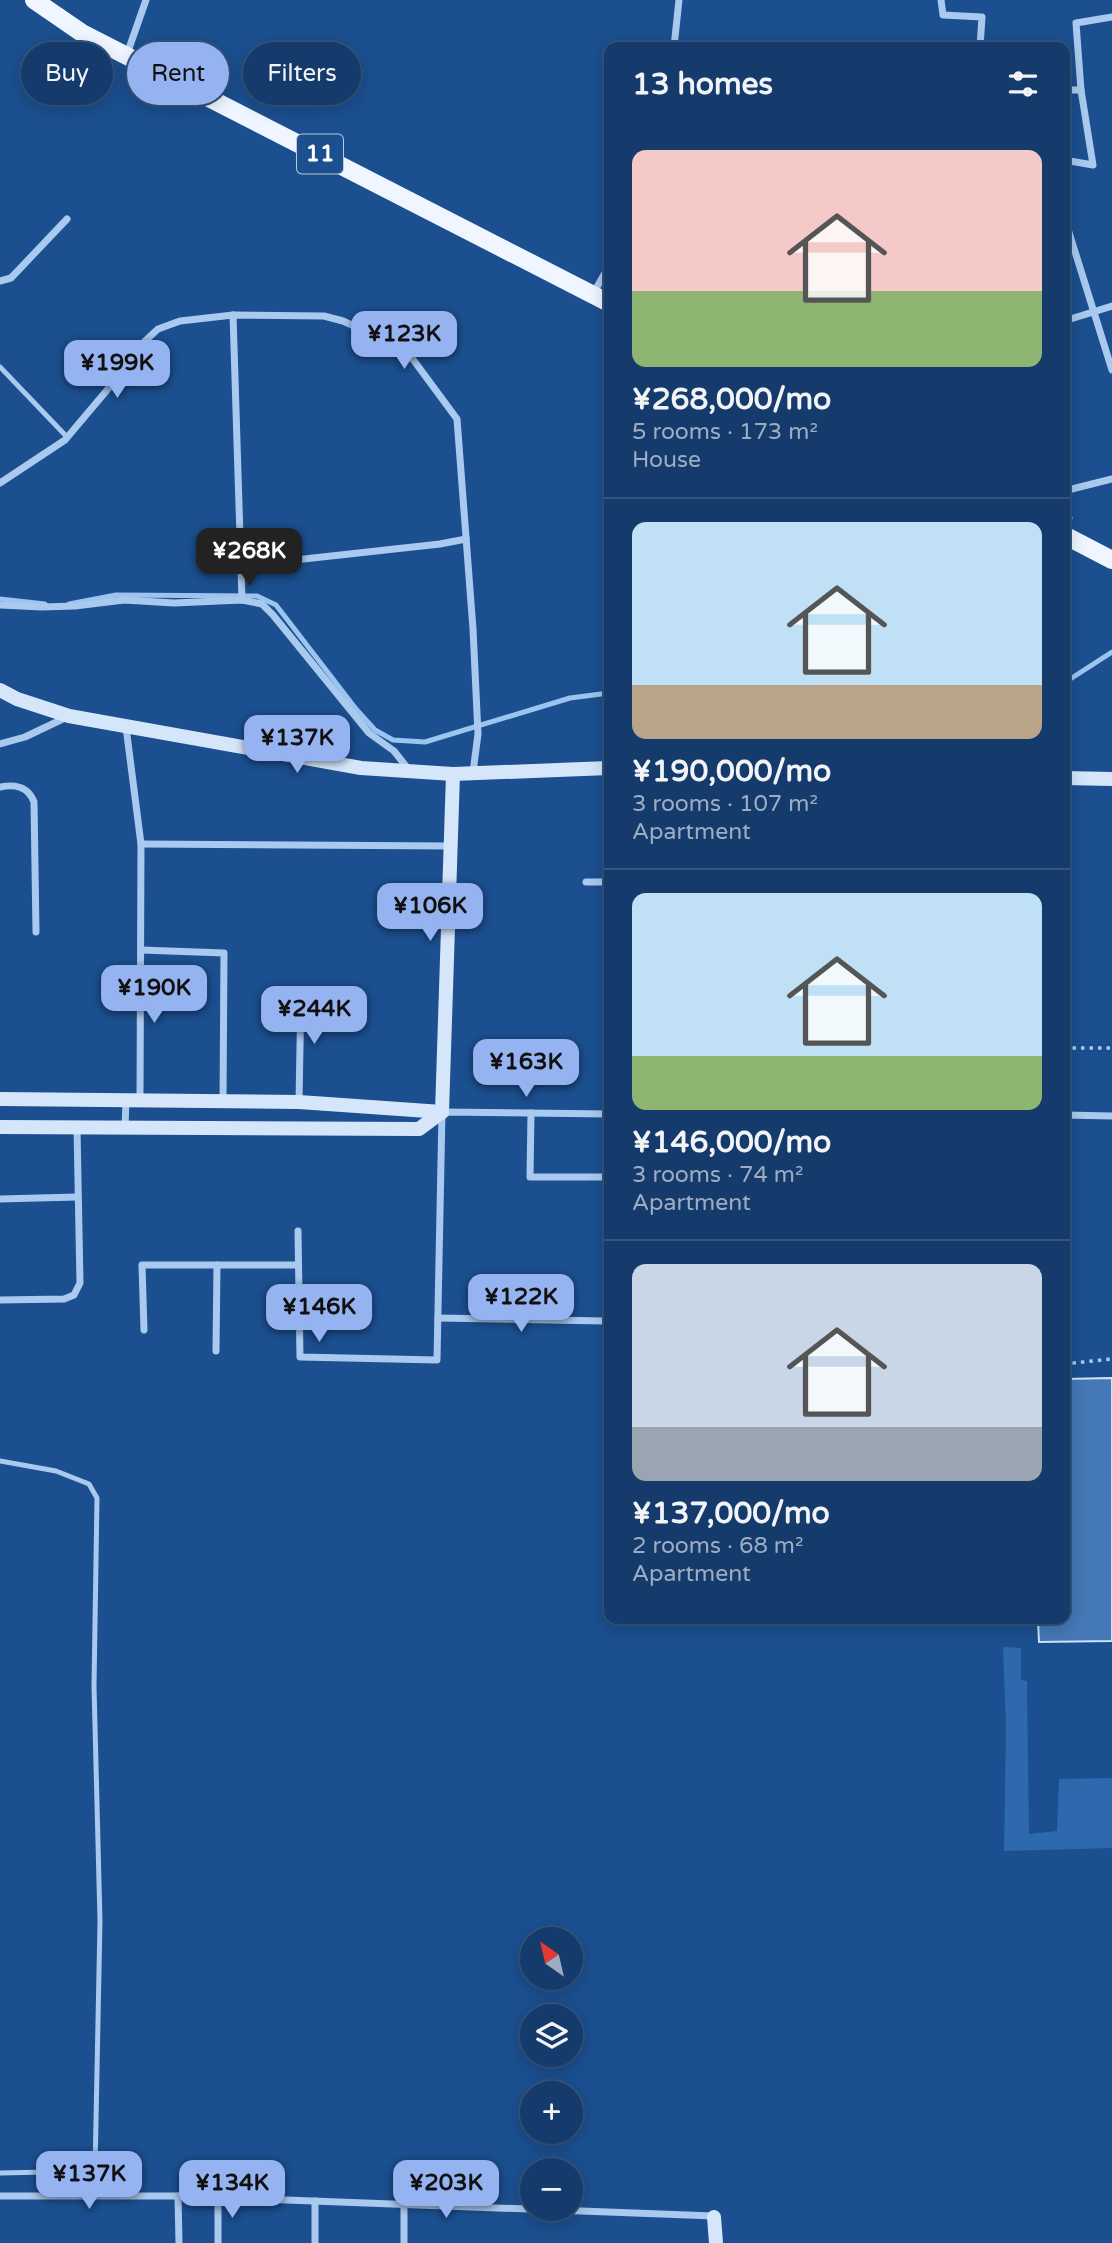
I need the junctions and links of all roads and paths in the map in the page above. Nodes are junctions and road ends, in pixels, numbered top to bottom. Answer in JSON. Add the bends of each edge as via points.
{"nodes":[{"id":1,"x":34,"y":0,"type":"edge"},
{"id":2,"x":146,"y":0,"type":"edge"},
{"id":3,"x":679,"y":0,"type":"edge"},
{"id":4,"x":941,"y":0,"type":"edge"},
{"id":5,"x":1112,"y":17,"type":"edge"},
{"id":6,"x":675,"y":42,"type":"edge"},
{"id":7,"x":980,"y":42,"type":"edge"},
{"id":8,"x":126,"y":55,"type":"junction"},
{"id":9,"x":1070,"y":90,"type":"edge"},
{"id":10,"x":1081,"y":90,"type":"junction"},
{"id":11,"x":1070,"y":161,"type":"edge"},
{"id":12,"x":67,"y":219,"type":"dead end"},
{"id":13,"x":1070,"y":236,"type":"edge"},
{"id":14,"x":0,"y":281,"type":"edge"},
{"id":15,"x":601,"y":299,"type":"edge"},
{"id":16,"x":1112,"y":306,"type":"edge"},
{"id":17,"x":1094,"y":312,"type":"junction"},
{"id":18,"x":233,"y":314,"type":"junction"},
{"id":19,"x":1070,"y":319,"type":"edge"},
{"id":20,"x":0,"y":367,"type":"edge"},
{"id":21,"x":1112,"y":370,"type":"edge"},
{"id":22,"x":67,"y":437,"type":"junction"},
{"id":23,"x":1112,"y":479,"type":"edge"},
{"id":24,"x":0,"y":483,"type":"edge"},
{"id":25,"x":1070,"y":490,"type":"edge"},
{"id":26,"x":1070,"y":536,"type":"edge"},
{"id":27,"x":466,"y":539,"type":"junction"},
{"id":28,"x":1112,"y":560,"type":"edge"},
{"id":29,"x":241,"y":566,"type":"junction"},
{"id":30,"x":242,"y":600,"type":"junction"},
{"id":31,"x":0,"y":605,"type":"edge"},
{"id":32,"x":0,"y":690,"type":"edge"},
{"id":33,"x":69,"y":716,"type":"junction"},
{"id":34,"x":126,"y":726,"type":"junction"},
{"id":35,"x":0,"y":744,"type":"edge"},
{"id":36,"x":604,"y":768,"type":"edge"},
{"id":37,"x":409,"y":771,"type":"junction"},
{"id":38,"x":473,"y":772,"type":"junction"},
{"id":39,"x":453,"y":774,"type":"junction"},
{"id":40,"x":1070,"y":778,"type":"edge"},
{"id":41,"x":1112,"y":779,"type":"edge"},
{"id":42,"x":0,"y":787,"type":"edge"},
{"id":43,"x":141,"y":844,"type":"junction"},
{"id":44,"x":450,"y":846,"type":"junction"},
{"id":45,"x":604,"y":881,"type":"edge"},
{"id":46,"x":586,"y":882,"type":"dead end"},
{"id":47,"x":36,"y":932,"type":"dead end"},
{"id":48,"x":141,"y":950,"type":"junction"},
{"id":49,"x":301,"y":990,"type":"dead end"},
{"id":50,"x":1070,"y":1048,"type":"edge"},
{"id":51,"x":1112,"y":1048,"type":"edge"},
{"id":52,"x":0,"y":1099,"type":"edge"},
{"id":53,"x":133,"y":1100,"type":"junction"},
{"id":54,"x":223,"y":1102,"type":"junction"},
{"id":55,"x":299,"y":1102,"type":"junction"},
{"id":56,"x":442,"y":1112,"type":"junction"},
{"id":57,"x":531,"y":1113,"type":"junction"},
{"id":58,"x":604,"y":1114,"type":"edge"},
{"id":59,"x":1070,"y":1115,"type":"edge"},
{"id":60,"x":1112,"y":1116,"type":"edge"},
{"id":61,"x":0,"y":1127,"type":"edge"},
{"id":62,"x":77,"y":1128,"type":"junction"},
{"id":63,"x":125,"y":1128,"type":"junction"},
{"id":64,"x":604,"y":1177,"type":"edge"},
{"id":65,"x":77,"y":1197,"type":"junction"},
{"id":66,"x":0,"y":1199,"type":"edge"},
{"id":67,"x":298,"y":1231,"type":"dead end"},
{"id":68,"x":218,"y":1265,"type":"junction"},
{"id":69,"x":299,"y":1265,"type":"junction"},
{"id":70,"x":0,"y":1300,"type":"edge"},
{"id":71,"x":438,"y":1318,"type":"junction"},
{"id":72,"x":604,"y":1321,"type":"edge"},
{"id":73,"x":144,"y":1330,"type":"dead end"},
{"id":74,"x":216,"y":1351,"type":"dead end"},
{"id":75,"x":1112,"y":1359,"type":"edge"},
{"id":76,"x":1070,"y":1363,"type":"edge"},
{"id":77,"x":0,"y":1461,"type":"edge"},
{"id":78,"x":0,"y":2173,"type":"edge"},
{"id":79,"x":0,"y":2196,"type":"edge"},
{"id":80,"x":178,"y":2196,"type":"junction"},
{"id":81,"x":218,"y":2197,"type":"junction"},
{"id":82,"x":315,"y":2201,"type":"junction"},
{"id":83,"x":404,"y":2204,"type":"junction"},
{"id":84,"x":714,"y":2217,"type":"joint"},
{"id":85,"x":179,"y":2243,"type":"edge"},
{"id":86,"x":218,"y":2243,"type":"edge"},
{"id":87,"x":315,"y":2243,"type":"edge"},
{"id":88,"x":404,"y":2243,"type":"edge"},
{"id":89,"x":716,"y":2243,"type":"edge"}],
"edges":[{"from":1,"to":8,"type":"main road","number":"11","via":[[82,33]]},
{"from":2,"to":8,"type":"street"},
{"from":3,"to":6,"type":"street"},
{"from":4,"to":7,"type":"street","via":[[943,15],[982,17]]},
{"from":5,"to":10,"type":"street","via":[[1076,23]]},
{"from":8,"to":15,"type":"main road","number":"11"},
{"from":9,"to":10,"type":"street"},
{"from":10,"to":11,"type":"street","via":[[1093,165]]},
{"from":12,"to":14,"type":"street","via":[[11,278]]},
{"from":13,"to":17,"type":"street"},
{"from":16,"to":17,"type":"street"},
{"from":17,"to":19,"type":"street"},
{"from":17,"to":21,"type":"street"},
{"from":18,"to":22,"type":"street","via":[[180,321],[158,329]]},
{"from":18,"to":27,"type":"street","via":[[324,316],[409,354],[457,419]]},
{"from":18,"to":29,"type":"street"},
{"from":20,"to":22,"type":"lane"},
{"from":22,"to":24,"type":"street"},
{"from":23,"to":25,"type":"street"},
{"from":26,"to":28,"type":"main road"},
{"from":27,"to":29,"type":"street"},
{"from":27,"to":38,"type":"street","via":[[478,734]]},
{"from":29,"to":30,"type":"street"},
{"from":30,"to":31,"type":"street"},
{"from":30,"to":37,"type":"street","via":[[261,604],[273,615],[369,733],[394,751]]},
{"from":32,"to":33,"type":"street"},
{"from":33,"to":34,"type":"street"},
{"from":33,"to":35,"type":"street"},
{"from":34,"to":37,"type":"street","via":[[361,768]]},
{"from":34,"to":43,"type":"street"},
{"from":36,"to":38,"type":"street"},
{"from":37,"to":39,"type":"street"},
{"from":38,"to":39,"type":"street"},
{"from":39,"to":44,"type":"street"},
{"from":40,"to":41,"type":"street"},
{"from":42,"to":47,"type":"street","via":[[21,787],[34,802]]},
{"from":43,"to":44,"type":"street"},
{"from":43,"to":48,"type":"street"},
{"from":44,"to":56,"type":"street"},
{"from":45,"to":46,"type":"street"},
{"from":48,"to":53,"type":"street"},
{"from":48,"to":54,"type":"street","via":[[224,953]]},
{"from":49,"to":55,"type":"street"},
{"from":50,"to":51,"type":"path"},
{"from":52,"to":53,"type":"street"},
{"from":53,"to":54,"type":"street"},
{"from":53,"to":63,"type":"street"},
{"from":54,"to":55,"type":"street"},
{"from":55,"to":56,"type":"street"},
{"from":56,"to":57,"type":"street"},
{"from":56,"to":63,"type":"street","via":[[419,1129]]},
{"from":56,"to":71,"type":"street"},
{"from":57,"to":58,"type":"street"},
{"from":57,"to":64,"type":"street","via":[[530,1177]]},
{"from":59,"to":60,"type":"street"},
{"from":61,"to":62,"type":"street"},
{"from":62,"to":63,"type":"street"},
{"from":62,"to":65,"type":"street"},
{"from":65,"to":66,"type":"street"},
{"from":65,"to":70,"type":"street","via":[[80,1283],[74,1295]]},
{"from":67,"to":69,"type":"street"},
{"from":68,"to":69,"type":"street"},
{"from":68,"to":73,"type":"street","via":[[142,1265]]},
{"from":68,"to":74,"type":"street"},
{"from":69,"to":71,"type":"street","via":[[300,1357],[437,1360]]},
{"from":71,"to":72,"type":"street"},
{"from":75,"to":76,"type":"path"},
{"from":77,"to":78,"type":"lane","via":[[56,1471],[89,1484],[97,1499],[94,1686],[100,1921],[95,2171]]},
{"from":79,"to":80,"type":"street"},
{"from":80,"to":81,"type":"street"},
{"from":80,"to":85,"type":"street"},
{"from":81,"to":82,"type":"street"},
{"from":81,"to":86,"type":"street"},
{"from":82,"to":83,"type":"street"},
{"from":82,"to":87,"type":"street"},
{"from":83,"to":84,"type":"street"},
{"from":83,"to":88,"type":"street"},
{"from":84,"to":89,"type":"street"}]}
